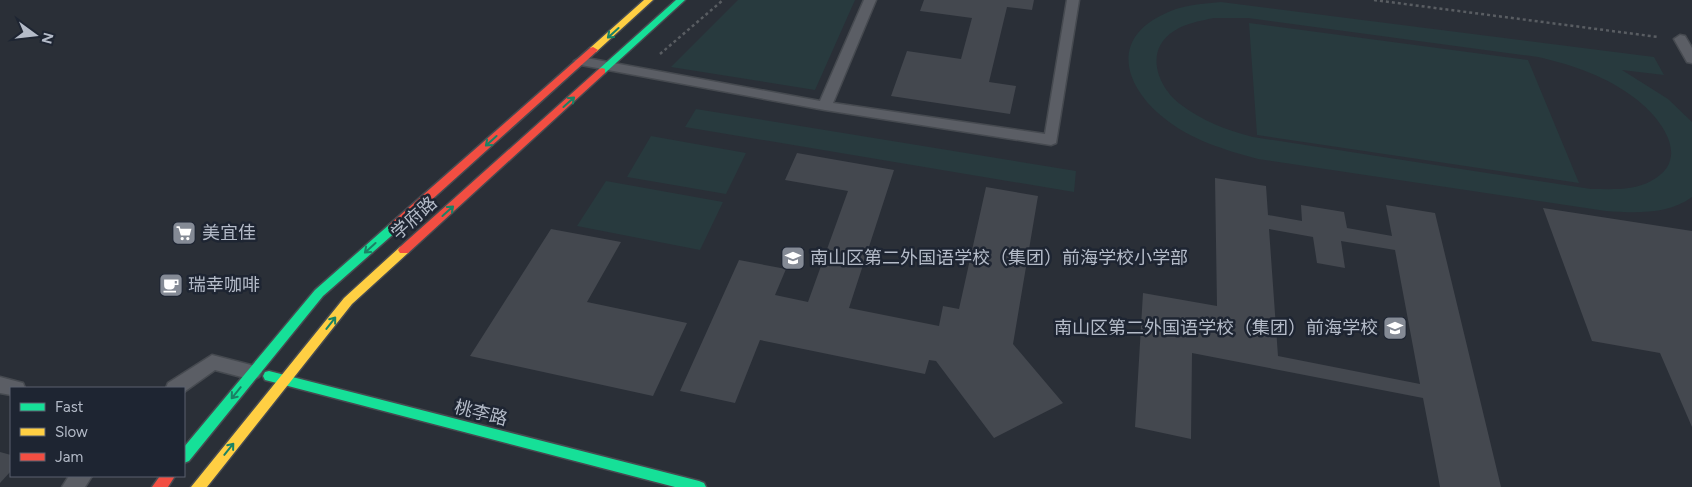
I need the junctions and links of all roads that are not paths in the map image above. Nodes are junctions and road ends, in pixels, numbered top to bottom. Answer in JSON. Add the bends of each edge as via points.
{"nodes":[{"id":1,"x":649,"y":0,"type":"edge"},
{"id":2,"x":681,"y":0,"type":"edge"},
{"id":3,"x":870,"y":0,"type":"edge"},
{"id":4,"x":1073,"y":0,"type":"edge"},
{"id":5,"x":1680,"y":39,"type":"road end"},
{"id":6,"x":1692,"y":59,"type":"edge"},
{"id":7,"x":581,"y":61,"type":"junction"},
{"id":8,"x":609,"y":66,"type":"junction"},
{"id":9,"x":825,"y":106,"type":"junction"},
{"id":10,"x":253,"y":372,"type":"junction"},
{"id":11,"x":284,"y":380,"type":"junction"},
{"id":12,"x":175,"y":387,"type":"edge"},
{"id":13,"x":185,"y":456,"type":"edge"},
{"id":14,"x":81,"y":477,"type":"edge"},
{"id":15,"x":167,"y":477,"type":"edge"},
{"id":16,"x":72,"y":487,"type":"edge"},
{"id":17,"x":159,"y":487,"type":"edge"},
{"id":18,"x":198,"y":487,"type":"edge"},
{"id":19,"x":699,"y":487,"type":"edge"}],
"edges":[{"from":1,"to":7,"type":"main road","name":"学府路","one_way":true},
{"from":2,"to":8,"type":"main road","name":"学府路"},
{"from":3,"to":9,"type":"lane"},
{"from":4,"to":9,"type":"lane","via":[[1051,140]]},
{"from":5,"to":6,"type":"lane"},
{"from":7,"to":8,"type":"lane"},
{"from":7,"to":10,"type":"main road","name":"学府路","one_way":true,"via":[[319,293]]},
{"from":8,"to":9,"type":"lane"},
{"from":11,"to":8,"type":"main road","name":"学府路","one_way":true,"via":[[348,301]]},
{"from":10,"to":11,"type":"main road","name":"桃李路"},
{"from":10,"to":12,"type":"lane","via":[[212,362]]},
{"from":10,"to":13,"type":"main road","name":"学府路","one_way":true},
{"from":18,"to":11,"type":"main road","name":"学府路","one_way":true},
{"from":11,"to":19,"type":"main road","name":"桃李路"},
{"from":14,"to":16,"type":"lane"},
{"from":15,"to":17,"type":"main road"}]}
